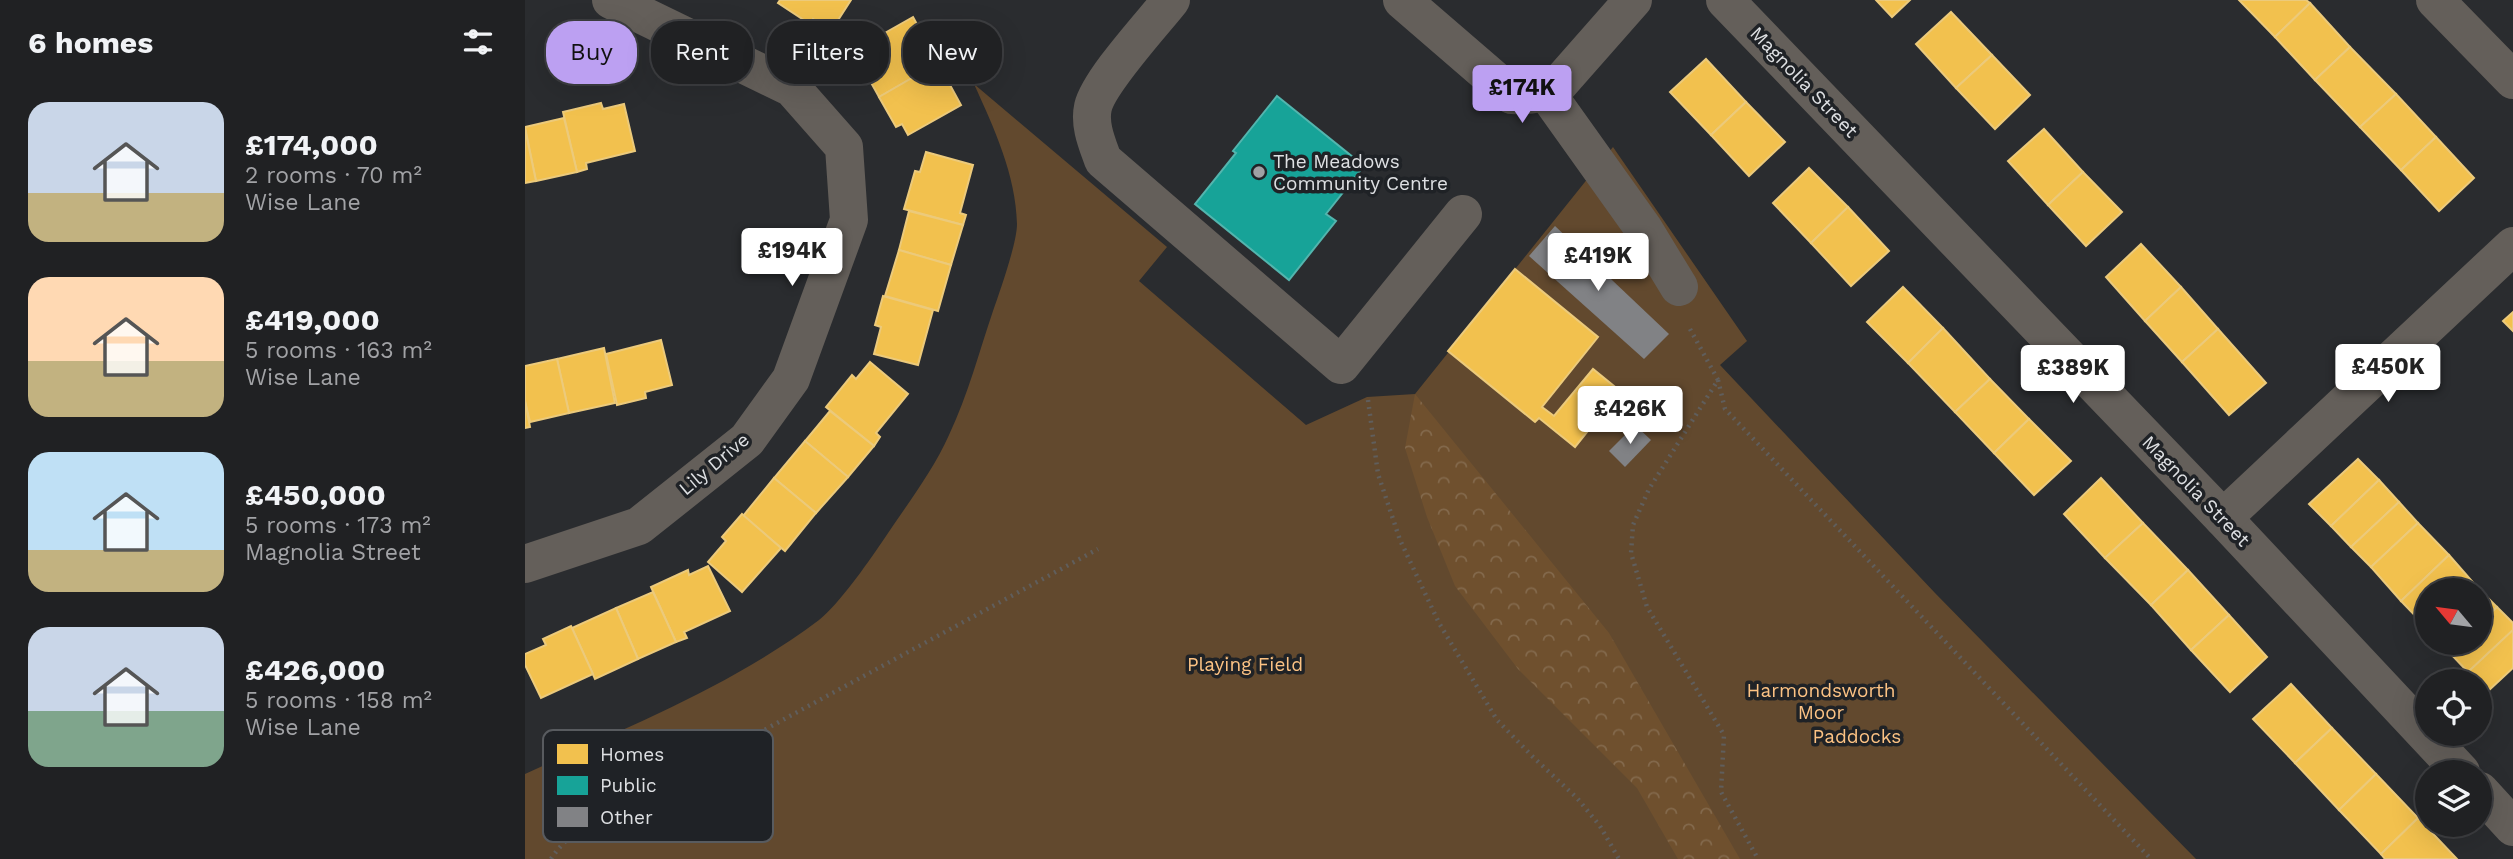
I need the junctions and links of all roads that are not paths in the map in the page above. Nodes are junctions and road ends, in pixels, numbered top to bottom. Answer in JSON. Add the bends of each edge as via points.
{"nodes":[{"id":1,"x":611,"y":0,"type":"edge"},
{"id":2,"x":1171,"y":0,"type":"edge"},
{"id":3,"x":1402,"y":0,"type":"edge"},
{"id":4,"x":1633,"y":0,"type":"edge"},
{"id":5,"x":1725,"y":0,"type":"edge"},
{"id":6,"x":2435,"y":0,"type":"edge"},
{"id":7,"x":2513,"y":80,"type":"edge"},
{"id":8,"x":1546,"y":92,"type":"junction"},
{"id":9,"x":1463,"y":214,"type":"dead end"},
{"id":10,"x":2513,"y":246,"type":"edge"},
{"id":11,"x":1679,"y":287,"type":"dead end"},
{"id":12,"x":2223,"y":518,"type":"junction"},
{"id":13,"x":525,"y":564,"type":"edge"},
{"id":14,"x":2451,"y":760,"type":"edge"},
{"id":15,"x":2492,"y":804,"type":"edge"},
{"id":16,"x":2513,"y":827,"type":"edge"}],
"edges":[{"from":1,"to":13,"type":"street","name":"Lily Drive","via":[[792,88],[844,147],[849,220],[791,379],[747,440],[639,526]]},
{"from":2,"to":9,"type":"street","via":[[1102,86],[1093,107],[1093,134],[1103,160],[1341,365]]},
{"from":3,"to":8,"type":"street","via":[[1512,95]]},
{"from":4,"to":8,"type":"street","via":[[1569,74]]},
{"from":5,"to":12,"type":"street","name":"Magnolia Street"},
{"from":6,"to":7,"type":"street"},
{"from":8,"to":11,"type":"street","via":[[1643,228]]},
{"from":10,"to":12,"type":"street"},
{"from":12,"to":14,"type":"street","name":"Magnolia Street"},
{"from":15,"to":16,"type":"street"}]}
